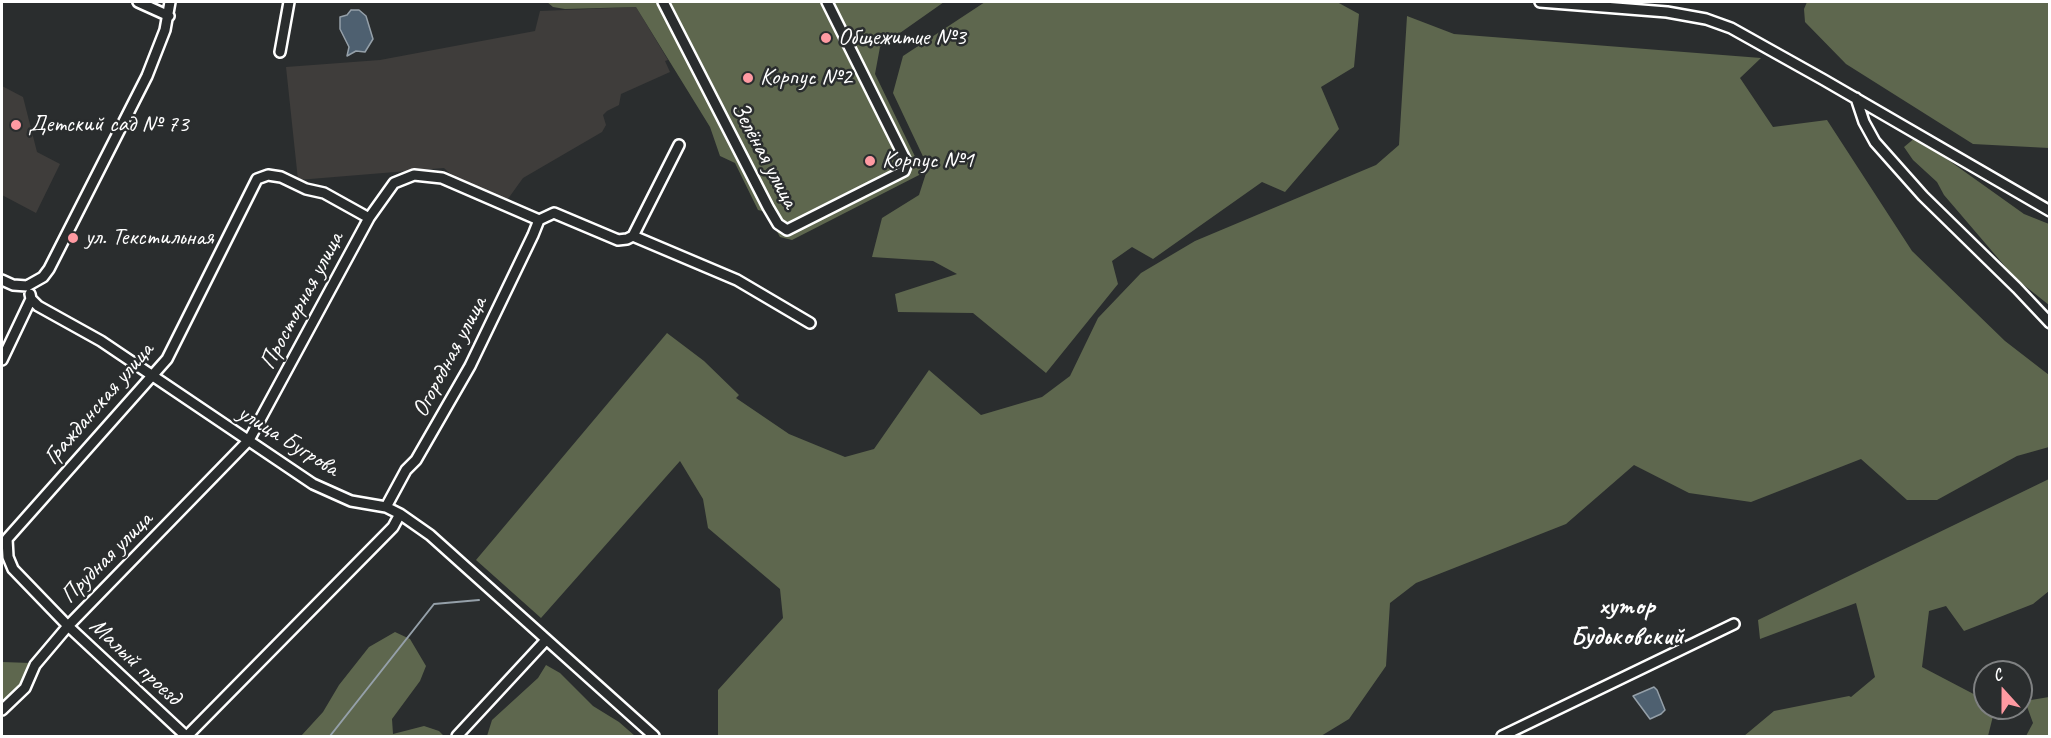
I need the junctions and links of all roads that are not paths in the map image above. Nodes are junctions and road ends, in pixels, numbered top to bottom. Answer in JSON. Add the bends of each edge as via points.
{"nodes":[{"id":1,"x":138,"y":2,"type":"edge"},
{"id":2,"x":171,"y":2,"type":"edge"},
{"id":3,"x":289,"y":2,"type":"edge"},
{"id":4,"x":663,"y":2,"type":"edge"},
{"id":5,"x":827,"y":2,"type":"edge"},
{"id":6,"x":1540,"y":2,"type":"edge"},
{"id":7,"x":169,"y":16,"type":"junction"},
{"id":8,"x":280,"y":52,"type":"dead end"},
{"id":9,"x":1856,"y":98,"type":"junction"},
{"id":10,"x":679,"y":145,"type":"dead end"},
{"id":11,"x":2049,"y":211,"type":"edge"},
{"id":12,"x":369,"y":218,"type":"junction"},
{"id":13,"x":539,"y":220,"type":"junction"},
{"id":14,"x":633,"y":236,"type":"junction"},
{"id":15,"x":2,"y":280,"type":"edge"},
{"id":16,"x":27,"y":286,"type":"junction"},
{"id":17,"x":31,"y":299,"type":"junction"},
{"id":18,"x":810,"y":323,"type":"dead end"},
{"id":19,"x":2049,"y":323,"type":"edge"},
{"id":20,"x":2,"y":360,"type":"edge"},
{"id":21,"x":153,"y":376,"type":"junction"},
{"id":22,"x":249,"y":440,"type":"junction"},
{"id":23,"x":386,"y":507,"type":"junction"},
{"id":24,"x":400,"y":514,"type":"junction"},
{"id":25,"x":10,"y":563,"type":"joint"},
{"id":26,"x":1734,"y":624,"type":"dead end"},
{"id":27,"x":68,"y":626,"type":"junction"},
{"id":28,"x":546,"y":640,"type":"junction"},
{"id":29,"x":2,"y":710,"type":"edge"},
{"id":30,"x":186,"y":736,"type":"edge"},
{"id":31,"x":457,"y":736,"type":"edge"},
{"id":32,"x":654,"y":736,"type":"edge"},
{"id":33,"x":1502,"y":736,"type":"edge"}],
"edges":[{"from":1,"to":7,"type":"street"},
{"from":2,"to":7,"type":"street"},
{"from":3,"to":8,"type":"street"},
{"from":4,"to":5,"type":"street","name":"Зелёная улица","via":[[768,207],[778,224],[787,230],[904,171],[907,163]]},
{"from":6,"to":9,"type":"street","via":[[1706,19],[1751,39]]},
{"from":7,"to":16,"type":"street","via":[[147,76],[61,249],[43,277]]},
{"from":9,"to":11,"type":"street"},
{"from":9,"to":19,"type":"street","via":[[1875,142]]},
{"from":10,"to":14,"type":"street"},
{"from":12,"to":13,"type":"street","name":"Просторная улица","via":[[394,183],[414,175],[442,178]]},
{"from":12,"to":21,"type":"street","name":"Гражданская улица","via":[[324,193],[281,177],[268,175],[257,179],[167,359]]},
{"from":12,"to":22,"type":"street","name":"Просторная улица"},
{"from":13,"to":14,"type":"street","via":[[554,213],[618,240]]},
{"from":13,"to":23,"type":"street","name":"Огородная улица","via":[[470,366]]},
{"from":14,"to":18,"type":"street","via":[[737,280]]},
{"from":15,"to":16,"type":"street"},
{"from":16,"to":17,"type":"street"},
{"from":17,"to":20,"type":"street"},
{"from":17,"to":21,"type":"street","name":"улица Бугрова"},
{"from":21,"to":22,"type":"street","name":"улица Бугрова"},
{"from":21,"to":25,"type":"street","name":"Гражданская улица","via":[[8,539]]},
{"from":22,"to":23,"type":"street","name":"улица Бугрова","via":[[313,484],[351,501]]},
{"from":22,"to":27,"type":"street","name":"Прудная улица"},
{"from":23,"to":24,"type":"street","name":"улица Бугрова"},
{"from":24,"to":28,"type":"street","name":"улица Бугрова","via":[[430,535]]},
{"from":24,"to":30,"type":"street","via":[[393,527]]},
{"from":25,"to":27,"type":"street","name":"Малый проезд"},
{"from":26,"to":33,"type":"street"},
{"from":27,"to":29,"type":"street","name":"Прудная улица","via":[[34,665],[25,688]]},
{"from":27,"to":30,"type":"street","name":"Малый проезд"},
{"from":28,"to":31,"type":"street"},
{"from":28,"to":32,"type":"street","name":"улица Бугрова"}]}
